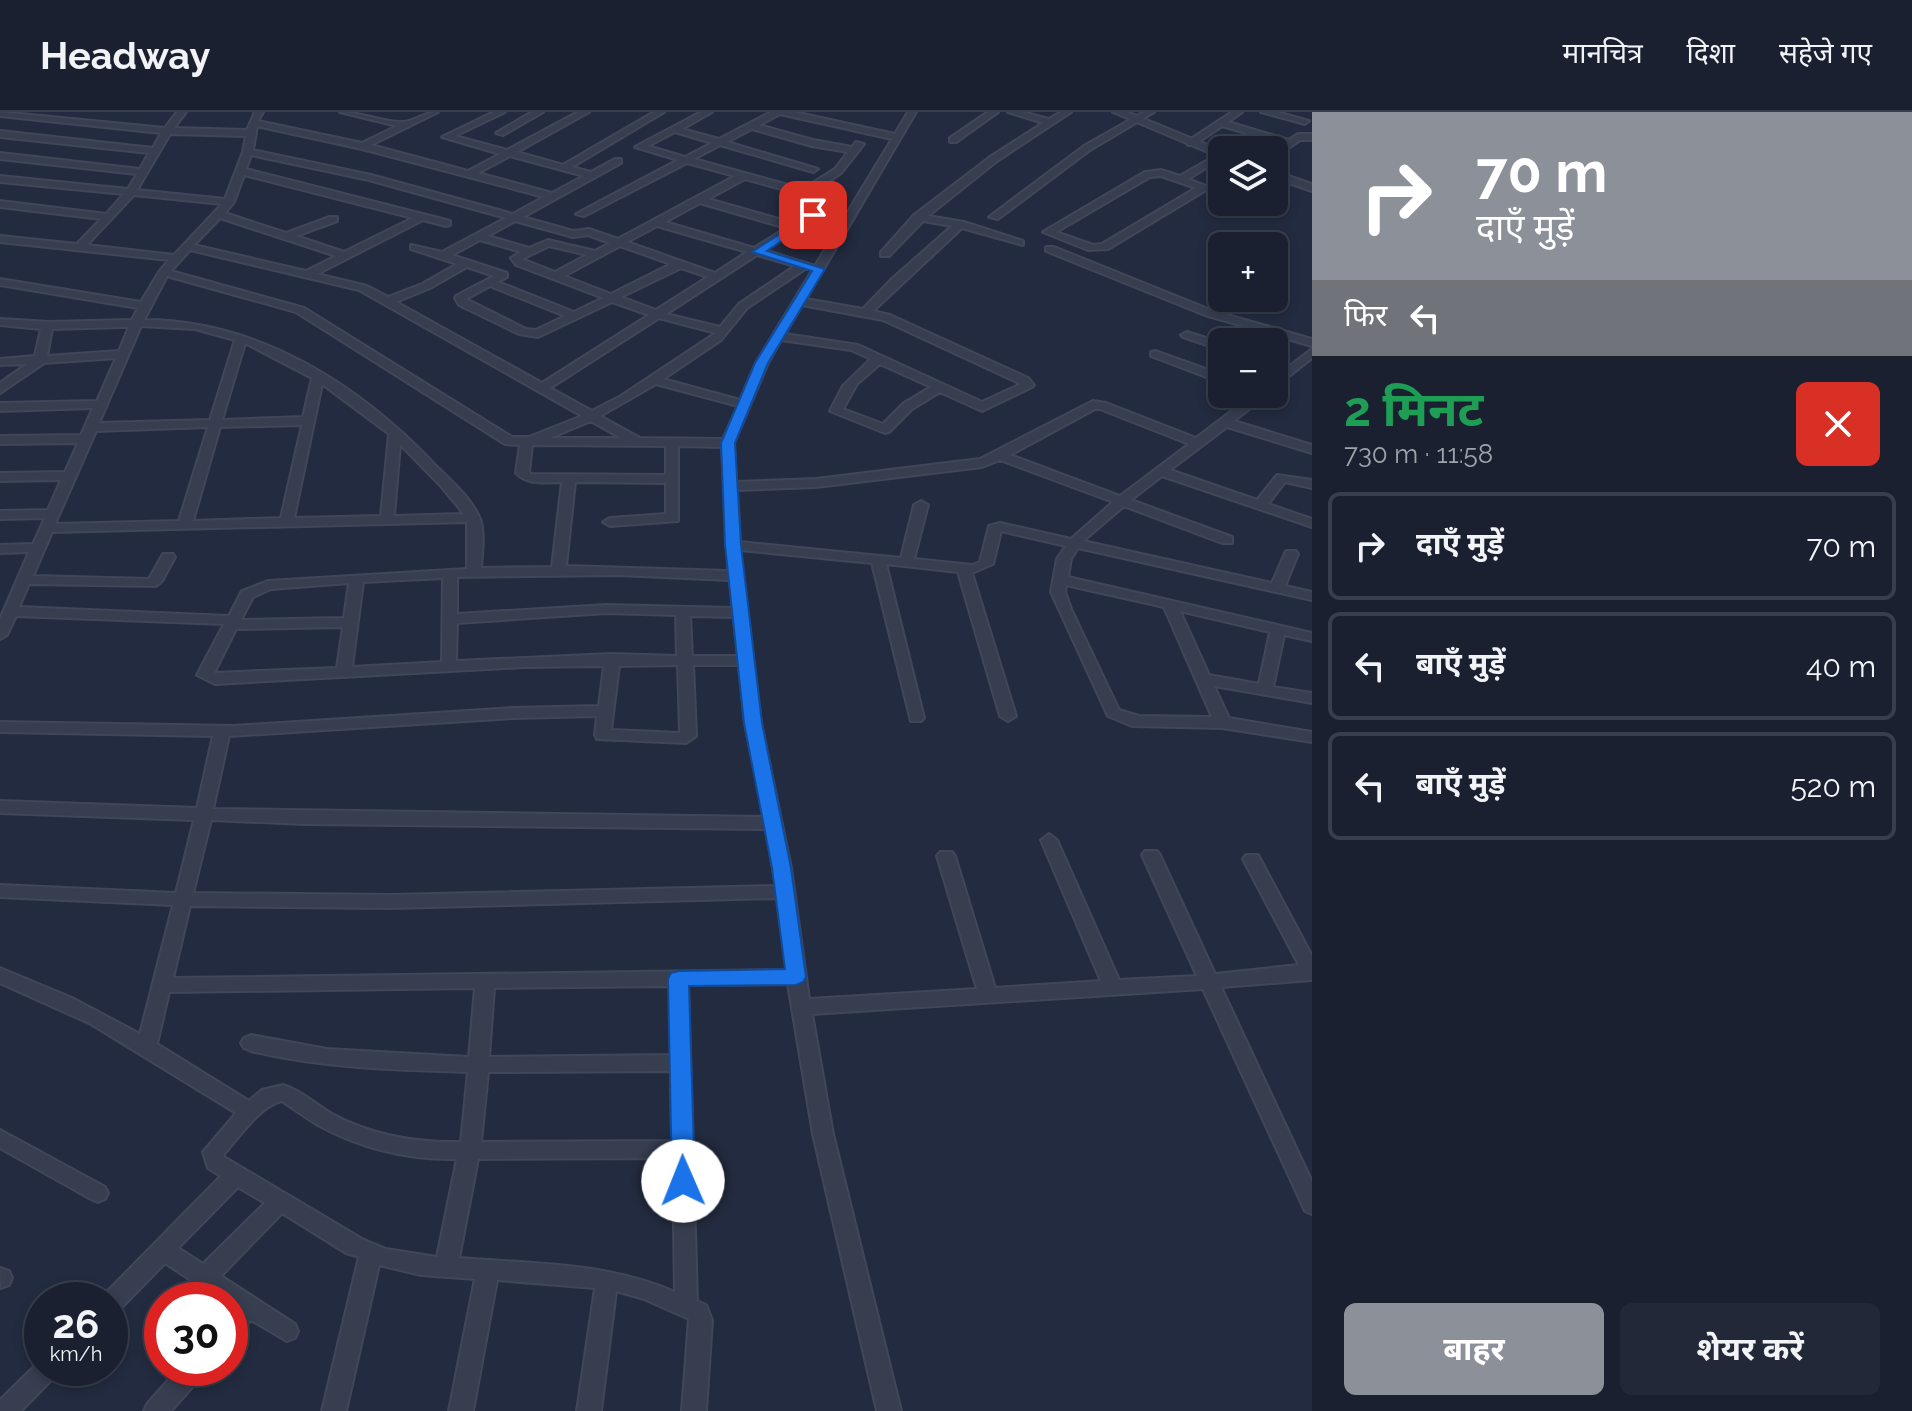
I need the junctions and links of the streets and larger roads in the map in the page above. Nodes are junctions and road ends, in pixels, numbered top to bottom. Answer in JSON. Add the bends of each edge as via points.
{"nodes":[{"id":1,"x":167,"y":112,"type":"edge"},
{"id":2,"x":344,"y":112,"type":"edge"},
{"id":3,"x":434,"y":112,"type":"edge"},
{"id":4,"x":501,"y":112,"type":"edge"},
{"id":5,"x":539,"y":112,"type":"edge"},
{"id":6,"x":585,"y":112,"type":"edge"},
{"id":7,"x":708,"y":112,"type":"edge"},
{"id":8,"x":776,"y":112,"type":"edge"},
{"id":9,"x":994,"y":112,"type":"edge"},
{"id":10,"x":1012,"y":112,"type":"edge"},
{"id":11,"x":1067,"y":112,"type":"edge"},
{"id":12,"x":1118,"y":112,"type":"edge"},
{"id":13,"x":1150,"y":112,"type":"edge"},
{"id":14,"x":1238,"y":112,"type":"edge"},
{"id":15,"x":1265,"y":112,"type":"edge"},
{"id":16,"x":0,"y":113,"type":"edge"},
{"id":17,"x":182,"y":113,"type":"edge"},
{"id":18,"x":654,"y":113,"type":"edge"},
{"id":19,"x":908,"y":113,"type":"edge"},
{"id":20,"x":1137,"y":120,"type":"junction"},
{"id":21,"x":1305,"y":121,"type":"dead end"},
{"id":22,"x":1050,"y":122,"type":"junction"},
{"id":23,"x":254,"y":123,"type":"edge"},
{"id":24,"x":1221,"y":123,"type":"junction"},
{"id":25,"x":403,"y":125,"type":"junction"},
{"id":26,"x":751,"y":126,"type":"junction"},
{"id":27,"x":673,"y":129,"type":"junction"},
{"id":28,"x":855,"y":129,"type":"junction"},
{"id":29,"x":167,"y":131,"type":"junction"},
{"id":30,"x":500,"y":133,"type":"dead end"},
{"id":31,"x":0,"y":134,"type":"edge"},
{"id":32,"x":897,"y":137,"type":"junction"},
{"id":33,"x":1312,"y":137,"type":"edge"},
{"id":34,"x":953,"y":140,"type":"dead end"},
{"id":35,"x":719,"y":142,"type":"junction"},
{"id":36,"x":862,"y":142,"type":"dead end"},
{"id":37,"x":1191,"y":143,"type":"junction"},
{"id":38,"x":1290,"y":143,"type":"joint"},
{"id":39,"x":363,"y":146,"type":"junction"},
{"id":40,"x":836,"y":148,"type":"junction"},
{"id":41,"x":852,"y":150,"type":"junction"},
{"id":42,"x":1208,"y":150,"type":"edge"},
{"id":43,"x":156,"y":151,"type":"junction"},
{"id":44,"x":248,"y":152,"type":"junction"},
{"id":45,"x":508,"y":154,"type":"junction"},
{"id":46,"x":0,"y":156,"type":"edge"},
{"id":47,"x":685,"y":160,"type":"junction"},
{"id":48,"x":618,"y":161,"type":"dead end"},
{"id":49,"x":1208,"y":163,"type":"edge"},
{"id":50,"x":564,"y":168,"type":"junction"},
{"id":51,"x":813,"y":169,"type":"dead end"},
{"id":52,"x":241,"y":171,"type":"junction"},
{"id":53,"x":144,"y":172,"type":"junction"},
{"id":54,"x":468,"y":175,"type":"junction"},
{"id":55,"x":592,"y":175,"type":"junction"},
{"id":56,"x":743,"y":176,"type":"junction"},
{"id":57,"x":0,"y":179,"type":"edge"},
{"id":58,"x":1181,"y":179,"type":"junction"},
{"id":59,"x":1288,"y":179,"type":"edge"},
{"id":60,"x":1312,"y":188,"type":"edge"},
{"id":61,"x":804,"y":193,"type":"junction"},
{"id":62,"x":130,"y":194,"type":"junction"},
{"id":63,"x":552,"y":196,"type":"junction"},
{"id":64,"x":698,"y":199,"type":"junction"},
{"id":65,"x":229,"y":202,"type":"junction"},
{"id":66,"x":0,"y":204,"type":"edge"},
{"id":67,"x":219,"y":214,"type":"junction"},
{"id":68,"x":581,"y":214,"type":"dead end"},
{"id":69,"x":107,"y":217,"type":"junction"},
{"id":70,"x":422,"y":217,"type":"junction"},
{"id":71,"x":512,"y":217,"type":"junction"},
{"id":72,"x":918,"y":217,"type":"junction"},
{"id":73,"x":994,"y":217,"type":"dead end"},
{"id":74,"x":333,"y":219,"type":"dead end"},
{"id":75,"x":655,"y":222,"type":"junction"},
{"id":76,"x":446,"y":223,"type":"dead end"},
{"id":77,"x":960,"y":224,"type":"junction"},
{"id":78,"x":795,"y":227,"type":"junction"},
{"id":79,"x":288,"y":236,"type":"junction"},
{"id":80,"x":478,"y":236,"type":"junction"},
{"id":81,"x":0,"y":239,"type":"edge"},
{"id":82,"x":618,"y":241,"type":"junction"},
{"id":83,"x":1019,"y":243,"type":"dead end"},
{"id":84,"x":188,"y":247,"type":"junction"},
{"id":85,"x":415,"y":247,"type":"dead end"},
{"id":86,"x":79,"y":248,"type":"junction"},
{"id":87,"x":1050,"y":249,"type":"dead end"},
{"id":88,"x":530,"y":251,"type":"junction"},
{"id":89,"x":758,"y":252,"type":"junction"},
{"id":90,"x":596,"y":254,"type":"junction"},
{"id":91,"x":885,"y":254,"type":"dead end"},
{"id":92,"x":345,"y":256,"type":"junction"},
{"id":93,"x":443,"y":256,"type":"junction"},
{"id":94,"x":177,"y":258,"type":"junction"},
{"id":95,"x":466,"y":263,"type":"junction"},
{"id":96,"x":680,"y":264,"type":"junction"},
{"id":97,"x":812,"y":267,"type":"junction"},
{"id":98,"x":164,"y":272,"type":"junction"},
{"id":99,"x":307,"y":275,"type":"junction"},
{"id":100,"x":556,"y":276,"type":"junction"},
{"id":101,"x":718,"y":277,"type":"junction"},
{"id":102,"x":0,"y":282,"type":"edge"},
{"id":103,"x":492,"y":283,"type":"junction"},
{"id":104,"x":613,"y":298,"type":"junction"},
{"id":105,"x":799,"y":301,"type":"junction"},
{"id":106,"x":386,"y":302,"type":"junction"},
{"id":107,"x":144,"y":306,"type":"junction"},
{"id":108,"x":867,"y":311,"type":"junction"},
{"id":109,"x":658,"y":315,"type":"junction"},
{"id":110,"x":576,"y":317,"type":"junction"},
{"id":111,"x":0,"y":322,"type":"edge"},
{"id":112,"x":13,"y":324,"type":"junction"},
{"id":113,"x":135,"y":325,"type":"junction"},
{"id":114,"x":47,"y":328,"type":"junction"},
{"id":115,"x":0,"y":331,"type":"edge"},
{"id":116,"x":723,"y":331,"type":"junction"},
{"id":117,"x":1187,"y":335,"type":"dead end"},
{"id":118,"x":778,"y":336,"type":"junction"},
{"id":119,"x":241,"y":337,"type":"junction"},
{"id":120,"x":1208,"y":342,"type":"edge"},
{"id":121,"x":1312,"y":343,"type":"edge"},
{"id":122,"x":1312,"y":352,"type":"edge"},
{"id":123,"x":123,"y":354,"type":"junction"},
{"id":124,"x":1155,"y":354,"type":"dead end"},
{"id":125,"x":881,"y":358,"type":"junction"},
{"id":126,"x":40,"y":360,"type":"junction"},
{"id":127,"x":0,"y":362,"type":"edge"},
{"id":128,"x":1290,"y":370,"type":"edge"},
{"id":129,"x":1208,"y":374,"type":"edge"},
{"id":130,"x":318,"y":377,"type":"junction"},
{"id":131,"x":655,"y":380,"type":"junction"},
{"id":132,"x":940,"y":387,"type":"junction"},
{"id":133,"x":0,"y":389,"type":"edge"},
{"id":134,"x":541,"y":389,"type":"junction"},
{"id":135,"x":0,"y":399,"type":"edge"},
{"id":136,"x":101,"y":404,"type":"junction"},
{"id":137,"x":742,"y":404,"type":"junction"},
{"id":138,"x":0,"y":407,"type":"edge"},
{"id":139,"x":1244,"y":408,"type":"edge"},
{"id":140,"x":592,"y":416,"type":"junction"},
{"id":141,"x":308,"y":421,"type":"junction"},
{"id":142,"x":1225,"y":422,"type":"junction"},
{"id":143,"x":216,"y":424,"type":"junction"},
{"id":144,"x":88,"y":433,"type":"junction"},
{"id":145,"x":395,"y":434,"type":"junction"},
{"id":146,"x":1312,"y":436,"type":"edge"},
{"id":147,"x":0,"y":440,"type":"edge"},
{"id":148,"x":526,"y":443,"type":"junction"},
{"id":149,"x":638,"y":443,"type":"junction"},
{"id":150,"x":672,"y":443,"type":"junction"},
{"id":151,"x":728,"y":443,"type":"junction"},
{"id":152,"x":1198,"y":443,"type":"junction"},
{"id":153,"x":1306,"y":447,"type":"edge"},
{"id":154,"x":1000,"y":456,"type":"junction"},
{"id":155,"x":1160,"y":471,"type":"junction"},
{"id":156,"x":69,"y":476,"type":"junction"},
{"id":157,"x":0,"y":477,"type":"edge"},
{"id":158,"x":569,"y":479,"type":"junction"},
{"id":159,"x":673,"y":479,"type":"junction"},
{"id":160,"x":1312,"y":484,"type":"edge"},
{"id":161,"x":730,"y":486,"type":"junction"},
{"id":162,"x":1121,"y":502,"type":"junction"},
{"id":163,"x":921,"y":505,"type":"dead end"},
{"id":164,"x":1259,"y":506,"type":"junction"},
{"id":165,"x":0,"y":515,"type":"edge"},
{"id":166,"x":472,"y":518,"type":"junction"},
{"id":167,"x":387,"y":520,"type":"junction"},
{"id":168,"x":50,"y":521,"type":"junction"},
{"id":169,"x":287,"y":522,"type":"junction"},
{"id":170,"x":610,"y":522,"type":"dead end"},
{"id":171,"x":1312,"y":523,"type":"edge"},
{"id":172,"x":185,"y":524,"type":"junction"},
{"id":173,"x":1227,"y":540,"type":"dead end"},
{"id":174,"x":1075,"y":542,"type":"junction"},
{"id":175,"x":733,"y":545,"type":"junction"},
{"id":176,"x":38,"y":548,"type":"junction"},
{"id":177,"x":0,"y":549,"type":"edge"},
{"id":178,"x":1291,"y":554,"type":"dead end"},
{"id":179,"x":168,"y":557,"type":"dead end"},
{"id":180,"x":878,"y":560,"type":"junction"},
{"id":181,"x":906,"y":563,"type":"junction"},
{"id":182,"x":559,"y":569,"type":"junction"},
{"id":183,"x":964,"y":569,"type":"junction"},
{"id":184,"x":474,"y":570,"type":"junction"},
{"id":185,"x":450,"y":572,"type":"junction"},
{"id":186,"x":737,"y":576,"type":"junction"},
{"id":187,"x":357,"y":578,"type":"junction"},
{"id":188,"x":1059,"y":579,"type":"junction"},
{"id":189,"x":24,"y":580,"type":"junction"},
{"id":190,"x":1277,"y":588,"type":"junction"},
{"id":191,"x":1312,"y":596,"type":"edge"},
{"id":192,"x":1170,"y":605,"type":"junction"},
{"id":193,"x":10,"y":611,"type":"junction"},
{"id":194,"x":683,"y":611,"type":"junction"},
{"id":195,"x":741,"y":613,"type":"junction"},
{"id":196,"x":449,"y":619,"type":"junction"},
{"id":197,"x":351,"y":622,"type":"junction"},
{"id":198,"x":232,"y":623,"type":"junction"},
{"id":199,"x":1278,"y":629,"type":"junction"},
{"id":200,"x":0,"y":635,"type":"edge"},
{"id":201,"x":1312,"y":637,"type":"edge"},
{"id":202,"x":612,"y":659,"type":"junction"},
{"id":203,"x":685,"y":659,"type":"junction"},
{"id":204,"x":746,"y":660,"type":"junction"},
{"id":205,"x":449,"y":666,"type":"junction"},
{"id":206,"x":344,"y":671,"type":"junction"},
{"id":207,"x":1203,"y":679,"type":"junction"},
{"id":208,"x":1265,"y":690,"type":"junction"},
{"id":209,"x":1312,"y":698,"type":"edge"},
{"id":210,"x":606,"y":711,"type":"junction"},
{"id":211,"x":1008,"y":716,"type":"dead end"},
{"id":212,"x":916,"y":718,"type":"dead end"},
{"id":213,"x":1222,"y":721,"type":"junction"},
{"id":214,"x":0,"y":727,"type":"edge"},
{"id":215,"x":222,"y":731,"type":"junction"},
{"id":216,"x":1312,"y":737,"type":"edge"},
{"id":217,"x":0,"y":807,"type":"edge"},
{"id":218,"x":205,"y":815,"type":"junction"},
{"id":219,"x":772,"y":823,"type":"junction"},
{"id":220,"x":1049,"y":840,"type":"dead end"},
{"id":221,"x":1151,"y":855,"type":"dead end"},
{"id":222,"x":946,"y":856,"type":"dead end"},
{"id":223,"x":1252,"y":859,"type":"dead end"},
{"id":224,"x":0,"y":891,"type":"edge"},
{"id":225,"x":784,"y":892,"type":"junction"},
{"id":226,"x":181,"y":900,"type":"junction"},
{"id":227,"x":1312,"y":971,"type":"edge"},
{"id":228,"x":0,"y":975,"type":"edge"},
{"id":229,"x":796,"y":977,"type":"junction"},
{"id":230,"x":679,"y":979,"type":"junction"},
{"id":231,"x":485,"y":981,"type":"junction"},
{"id":232,"x":1207,"y":982,"type":"junction"},
{"id":233,"x":161,"y":985,"type":"junction"},
{"id":234,"x":1113,"y":988,"type":"junction"},
{"id":235,"x":988,"y":995,"type":"junction"},
{"id":236,"x":801,"y":1007,"type":"junction"},
{"id":237,"x":251,"y":1043,"type":"dead end"},
{"id":238,"x":147,"y":1045,"type":"junction"},
{"id":239,"x":681,"y":1063,"type":"junction"},
{"id":240,"x":479,"y":1066,"type":"junction"},
{"id":241,"x":250,"y":1112,"type":"junction"},
{"id":242,"x":0,"y":1138,"type":"edge"},
{"id":243,"x":683,"y":1149,"type":"junction"},
{"id":244,"x":469,"y":1153,"type":"junction"},
{"id":245,"x":236,"y":1175,"type":"junction"},
{"id":246,"x":1306,"y":1178,"type":"edge"},
{"id":247,"x":98,"y":1193,"type":"dead end"},
{"id":248,"x":280,"y":1201,"type":"junction"},
{"id":249,"x":1312,"y":1205,"type":"edge"},
{"id":250,"x":163,"y":1250,"type":"junction"},
{"id":251,"x":371,"y":1252,"type":"junction"},
{"id":252,"x":446,"y":1267,"type":"junction"},
{"id":253,"x":488,"y":1270,"type":"junction"},
{"id":254,"x":205,"y":1277,"type":"junction"},
{"id":255,"x":607,"y":1279,"type":"junction"},
{"id":256,"x":128,"y":1286,"type":"edge"},
{"id":257,"x":249,"y":1306,"type":"joint"},
{"id":258,"x":686,"y":1306,"type":"junction"},
{"id":259,"x":287,"y":1331,"type":"dead end"},
{"id":260,"x":29,"y":1386,"type":"edge"},
{"id":261,"x":178,"y":1386,"type":"edge"},
{"id":262,"x":5,"y":1409,"type":"edge"},
{"id":263,"x":156,"y":1411,"type":"edge"},
{"id":264,"x":334,"y":1411,"type":"edge"},
{"id":265,"x":461,"y":1411,"type":"edge"},
{"id":266,"x":589,"y":1411,"type":"edge"},
{"id":267,"x":694,"y":1411,"type":"edge"},
{"id":268,"x":889,"y":1411,"type":"edge"}],
"edges":[{"from":1,"to":17,"type":"street"},
{"from":2,"to":25,"type":"street"},
{"from":3,"to":25,"type":"street"},
{"from":4,"to":45,"type":"street","via":[[447,137]]},
{"from":5,"to":30,"type":"street"},
{"from":6,"to":45,"type":"street"},
{"from":7,"to":27,"type":"street"},
{"from":8,"to":26,"type":"street"},
{"from":8,"to":28,"type":"street"},
{"from":9,"to":34,"type":"street"},
{"from":10,"to":22,"type":"street"},
{"from":11,"to":22,"type":"street"},
{"from":12,"to":20,"type":"street"},
{"from":13,"to":20,"type":"street"},
{"from":14,"to":24,"type":"street"},
{"from":15,"to":21,"type":"street"},
{"from":16,"to":29,"type":"street"},
{"from":17,"to":29,"type":"street"},
{"from":18,"to":50,"type":"street"},
{"from":19,"to":32,"type":"street"},
{"from":20,"to":37,"type":"street"},
{"from":20,"to":73,"type":"street","via":[[1087,148]]},
{"from":22,"to":72,"type":"street"},
{"from":23,"to":29,"type":"street"},
{"from":23,"to":39,"type":"street"},
{"from":23,"to":44,"type":"street"},
{"from":24,"to":37,"type":"street"},
{"from":24,"to":38,"type":"street"},
{"from":25,"to":39,"type":"street"},
{"from":26,"to":35,"type":"street"},
{"from":26,"to":40,"type":"street"},
{"from":27,"to":35,"type":"street"},
{"from":27,"to":47,"type":"street","via":[[640,147]]},
{"from":28,"to":32,"type":"street"},
{"from":28,"to":40,"type":"street"},
{"from":29,"to":43,"type":"street"},
{"from":31,"to":43,"type":"street"},
{"from":32,"to":97,"type":"street"},
{"from":33,"to":38,"type":"street"},
{"from":35,"to":47,"type":"street"},
{"from":35,"to":51,"type":"street"},
{"from":36,"to":41,"type":"street"},
{"from":37,"to":42,"type":"street"},
{"from":39,"to":54,"type":"street"},
{"from":40,"to":41,"type":"street"},
{"from":41,"to":61,"type":"street","via":[[838,171]]},
{"from":43,"to":53,"type":"street"},
{"from":44,"to":52,"type":"street"},
{"from":44,"to":71,"type":"street","via":[[426,190]]},
{"from":45,"to":50,"type":"street"},
{"from":45,"to":54,"type":"street"},
{"from":46,"to":53,"type":"street"},
{"from":47,"to":56,"type":"street"},
{"from":47,"to":68,"type":"street"},
{"from":48,"to":55,"type":"street"},
{"from":49,"to":58,"type":"street"},
{"from":50,"to":55,"type":"street"},
{"from":52,"to":65,"type":"street"},
{"from":52,"to":70,"type":"street"},
{"from":53,"to":62,"type":"street"},
{"from":54,"to":63,"type":"street"},
{"from":55,"to":63,"type":"street"},
{"from":56,"to":61,"type":"street"},
{"from":56,"to":64,"type":"street"},
{"from":57,"to":62,"type":"street"},
{"from":58,"to":58,"type":"street","via":[[1148,174],[1048,232],[1092,248],[1104,247],[1203,188]]},
{"from":59,"to":60,"type":"street"},
{"from":61,"to":78,"type":"street","via":[[832,202]]},
{"from":62,"to":65,"type":"street"},
{"from":62,"to":69,"type":"street"},
{"from":63,"to":71,"type":"street"},
{"from":64,"to":75,"type":"street"},
{"from":64,"to":78,"type":"street"},
{"from":65,"to":67,"type":"street"},
{"from":66,"to":69,"type":"street"},
{"from":67,"to":79,"type":"street"},
{"from":67,"to":84,"type":"street"},
{"from":69,"to":86,"type":"street"},
{"from":70,"to":76,"type":"street"},
{"from":70,"to":92,"type":"street"},
{"from":71,"to":80,"type":"street"},
{"from":71,"to":82,"type":"street"},
{"from":72,"to":77,"type":"street"},
{"from":72,"to":91,"type":"street"},
{"from":74,"to":79,"type":"street"},
{"from":75,"to":82,"type":"street"},
{"from":75,"to":89,"type":"street"},
{"from":77,"to":83,"type":"street"},
{"from":77,"to":108,"type":"street"},
{"from":78,"to":89,"type":"street"},
{"from":79,"to":92,"type":"street"},
{"from":80,"to":88,"type":"street"},
{"from":80,"to":93,"type":"street"},
{"from":81,"to":86,"type":"street"},
{"from":82,"to":90,"type":"street"},
{"from":82,"to":96,"type":"street"},
{"from":84,"to":94,"type":"street"},
{"from":84,"to":99,"type":"street"},
{"from":85,"to":93,"type":"street"},
{"from":86,"to":94,"type":"street"},
{"from":87,"to":121,"type":"street","via":[[1209,313]]},
{"from":88,"to":90,"type":"street","via":[[548,243]]},
{"from":88,"to":100,"type":"street","via":[[515,260]]},
{"from":89,"to":97,"type":"street"},
{"from":89,"to":101,"type":"street"},
{"from":90,"to":100,"type":"street"},
{"from":92,"to":99,"type":"street"},
{"from":93,"to":95,"type":"street"},
{"from":94,"to":98,"type":"street"},
{"from":95,"to":103,"type":"street","via":[[503,275]]},
{"from":95,"to":106,"type":"street"},
{"from":96,"to":101,"type":"street"},
{"from":96,"to":104,"type":"street"},
{"from":97,"to":105,"type":"street"},
{"from":97,"to":116,"type":"street","via":[[743,306]]},
{"from":98,"to":107,"type":"street"},
{"from":98,"to":148,"type":"street","via":[[300,310],[497,437]]},
{"from":99,"to":106,"type":"street","via":[[354,285]]},
{"from":100,"to":104,"type":"street"},
{"from":101,"to":109,"type":"street"},
{"from":102,"to":107,"type":"street"},
{"from":103,"to":110,"type":"street"},
{"from":103,"to":110,"type":"street","via":[[461,301],[531,334]]},
{"from":104,"to":109,"type":"street"},
{"from":104,"to":110,"type":"street"},
{"from":105,"to":108,"type":"street"},
{"from":105,"to":118,"type":"street"},
{"from":106,"to":134,"type":"street"},
{"from":107,"to":113,"type":"street"},
{"from":108,"to":132,"type":"street","via":[[1028,383],[982,407]]},
{"from":109,"to":116,"type":"street"},
{"from":109,"to":134,"type":"street"},
{"from":111,"to":112,"type":"street"},
{"from":112,"to":114,"type":"street"},
{"from":112,"to":115,"type":"street"},
{"from":113,"to":114,"type":"street"},
{"from":113,"to":119,"type":"street","via":[[194,326]]},
{"from":113,"to":123,"type":"street"},
{"from":114,"to":126,"type":"street"},
{"from":116,"to":131,"type":"street"},
{"from":117,"to":120,"type":"street"},
{"from":118,"to":125,"type":"street","via":[[854,347]]},
{"from":118,"to":137,"type":"street"},
{"from":119,"to":130,"type":"street"},
{"from":119,"to":143,"type":"street"},
{"from":122,"to":128,"type":"street"},
{"from":123,"to":126,"type":"street"},
{"from":123,"to":136,"type":"street"},
{"from":124,"to":129,"type":"street"},
{"from":125,"to":132,"type":"street"},
{"from":125,"to":132,"type":"street","via":[[852,383],[836,411],[885,429],[908,406]]},
{"from":126,"to":127,"type":"street"},
{"from":126,"to":133,"type":"street"},
{"from":130,"to":141,"type":"street"},
{"from":130,"to":145,"type":"street"},
{"from":131,"to":137,"type":"street"},
{"from":131,"to":140,"type":"street"},
{"from":134,"to":140,"type":"street"},
{"from":135,"to":138,"type":"street"},
{"from":136,"to":138,"type":"street"},
{"from":136,"to":144,"type":"street"},
{"from":137,"to":151,"type":"street"},
{"from":139,"to":142,"type":"street"},
{"from":140,"to":148,"type":"street"},
{"from":140,"to":149,"type":"street"},
{"from":141,"to":143,"type":"street"},
{"from":141,"to":169,"type":"street"},
{"from":142,"to":152,"type":"street"},
{"from":142,"to":153,"type":"street"},
{"from":143,"to":144,"type":"street"},
{"from":143,"to":172,"type":"street"},
{"from":144,"to":147,"type":"street"},
{"from":144,"to":156,"type":"street"},
{"from":145,"to":166,"type":"street","via":[[423,456]]},
{"from":145,"to":167,"type":"street"},
{"from":146,"to":153,"type":"street"},
{"from":148,"to":149,"type":"street"},
{"from":148,"to":158,"type":"street","via":[[524,476]]},
{"from":149,"to":150,"type":"street"},
{"from":150,"to":151,"type":"street"},
{"from":150,"to":159,"type":"street"},
{"from":151,"to":161,"type":"street"},
{"from":152,"to":154,"type":"street","via":[[1093,405]]},
{"from":152,"to":155,"type":"street"},
{"from":154,"to":161,"type":"street","via":[[964,466],[846,480]]},
{"from":154,"to":162,"type":"street"},
{"from":155,"to":162,"type":"street"},
{"from":155,"to":164,"type":"street"},
{"from":156,"to":157,"type":"street"},
{"from":156,"to":168,"type":"street"},
{"from":158,"to":159,"type":"street"},
{"from":158,"to":182,"type":"street"},
{"from":159,"to":170,"type":"street","via":[[673,518]]},
{"from":160,"to":164,"type":"street","via":[[1282,478]]},
{"from":161,"to":175,"type":"street"},
{"from":162,"to":173,"type":"street"},
{"from":162,"to":174,"type":"street"},
{"from":163,"to":181,"type":"street"},
{"from":164,"to":171,"type":"street"},
{"from":165,"to":168,"type":"street"},
{"from":166,"to":167,"type":"street"},
{"from":166,"to":184,"type":"street"},
{"from":167,"to":169,"type":"street"},
{"from":168,"to":172,"type":"street"},
{"from":168,"to":176,"type":"street"},
{"from":169,"to":172,"type":"street"},
{"from":174,"to":183,"type":"street","via":[[1000,527],[994,529],[986,564]]},
{"from":174,"to":188,"type":"street"},
{"from":174,"to":190,"type":"street"},
{"from":175,"to":180,"type":"street"},
{"from":175,"to":186,"type":"street"},
{"from":176,"to":177,"type":"street"},
{"from":176,"to":189,"type":"street"},
{"from":178,"to":190,"type":"street"},
{"from":179,"to":189,"type":"street","via":[[151,583]]},
{"from":180,"to":181,"type":"street"},
{"from":180,"to":212,"type":"street"},
{"from":181,"to":183,"type":"street"},
{"from":182,"to":184,"type":"street"},
{"from":182,"to":186,"type":"street"},
{"from":183,"to":211,"type":"street"},
{"from":184,"to":185,"type":"street"},
{"from":185,"to":187,"type":"street"},
{"from":185,"to":196,"type":"street"},
{"from":186,"to":195,"type":"street"},
{"from":187,"to":197,"type":"street"},
{"from":187,"to":198,"type":"street","via":[[258,587],[247,594]]},
{"from":188,"to":192,"type":"street"},
{"from":188,"to":213,"type":"street","via":[[1064,609],[1118,718]]},
{"from":189,"to":193,"type":"street"},
{"from":190,"to":191,"type":"street"},
{"from":192,"to":199,"type":"street"},
{"from":192,"to":207,"type":"street"},
{"from":193,"to":198,"type":"street"},
{"from":193,"to":200,"type":"street"},
{"from":194,"to":195,"type":"street"},
{"from":194,"to":196,"type":"street","via":[[606,609]]},
{"from":194,"to":203,"type":"street"},
{"from":195,"to":204,"type":"street"},
{"from":196,"to":205,"type":"street"},
{"from":197,"to":198,"type":"street"},
{"from":197,"to":206,"type":"street"},
{"from":198,"to":206,"type":"street","via":[[206,678]]},
{"from":199,"to":201,"type":"street"},
{"from":199,"to":208,"type":"street"},
{"from":202,"to":203,"type":"street"},
{"from":202,"to":205,"type":"street"},
{"from":202,"to":210,"type":"street"},
{"from":203,"to":204,"type":"street"},
{"from":203,"to":210,"type":"street","via":[[688,736],[605,737]]},
{"from":204,"to":219,"type":"street"},
{"from":205,"to":206,"type":"street"},
{"from":207,"to":208,"type":"street"},
{"from":207,"to":213,"type":"street"},
{"from":208,"to":209,"type":"street"},
{"from":210,"to":215,"type":"street"},
{"from":213,"to":216,"type":"street"},
{"from":214,"to":215,"type":"street"},
{"from":215,"to":218,"type":"street"},
{"from":217,"to":218,"type":"street"},
{"from":218,"to":219,"type":"street"},
{"from":218,"to":226,"type":"street"},
{"from":219,"to":225,"type":"street"},
{"from":220,"to":234,"type":"street"},
{"from":221,"to":232,"type":"street"},
{"from":222,"to":235,"type":"street"},
{"from":223,"to":227,"type":"street"},
{"from":224,"to":226,"type":"street"},
{"from":225,"to":226,"type":"street","via":[[485,901]]},
{"from":225,"to":229,"type":"street"},
{"from":226,"to":233,"type":"street"},
{"from":227,"to":232,"type":"street"},
{"from":228,"to":238,"type":"street"},
{"from":229,"to":230,"type":"street"},
{"from":229,"to":236,"type":"street"},
{"from":230,"to":231,"type":"street"},
{"from":230,"to":239,"type":"street"},
{"from":231,"to":233,"type":"street"},
{"from":231,"to":240,"type":"street"},
{"from":232,"to":234,"type":"street"},
{"from":232,"to":246,"type":"street"},
{"from":233,"to":238,"type":"street"},
{"from":234,"to":235,"type":"street"},
{"from":235,"to":236,"type":"street"},
{"from":236,"to":268,"type":"street","via":[[823,1134]]},
{"from":237,"to":240,"type":"street","via":[[329,1059]]},
{"from":238,"to":241,"type":"street"},
{"from":239,"to":240,"type":"street"},
{"from":239,"to":243,"type":"street"},
{"from":240,"to":244,"type":"street"},
{"from":241,"to":244,"type":"street","via":[[269,1096],[283,1093],[323,1118],[390,1145]]},
{"from":241,"to":245,"type":"street","via":[[213,1152],[215,1162]]},
{"from":242,"to":247,"type":"street"},
{"from":243,"to":244,"type":"street"},
{"from":243,"to":258,"type":"street"},
{"from":244,"to":252,"type":"street"},
{"from":245,"to":248,"type":"street"},
{"from":245,"to":250,"type":"street"},
{"from":246,"to":249,"type":"street"},
{"from":248,"to":251,"type":"street"},
{"from":248,"to":254,"type":"street"},
{"from":250,"to":254,"type":"street"},
{"from":250,"to":256,"type":"street"},
{"from":251,"to":252,"type":"street"},
{"from":251,"to":264,"type":"street"},
{"from":252,"to":253,"type":"street"},
{"from":253,"to":255,"type":"street"},
{"from":253,"to":265,"type":"street"},
{"from":254,"to":257,"type":"street"},
{"from":255,"to":258,"type":"street"},
{"from":255,"to":266,"type":"street"},
{"from":257,"to":259,"type":"street"},
{"from":258,"to":267,"type":"street","via":[[701,1320]]},
{"from":260,"to":262,"type":"street"},
{"from":261,"to":263,"type":"street"}]}
